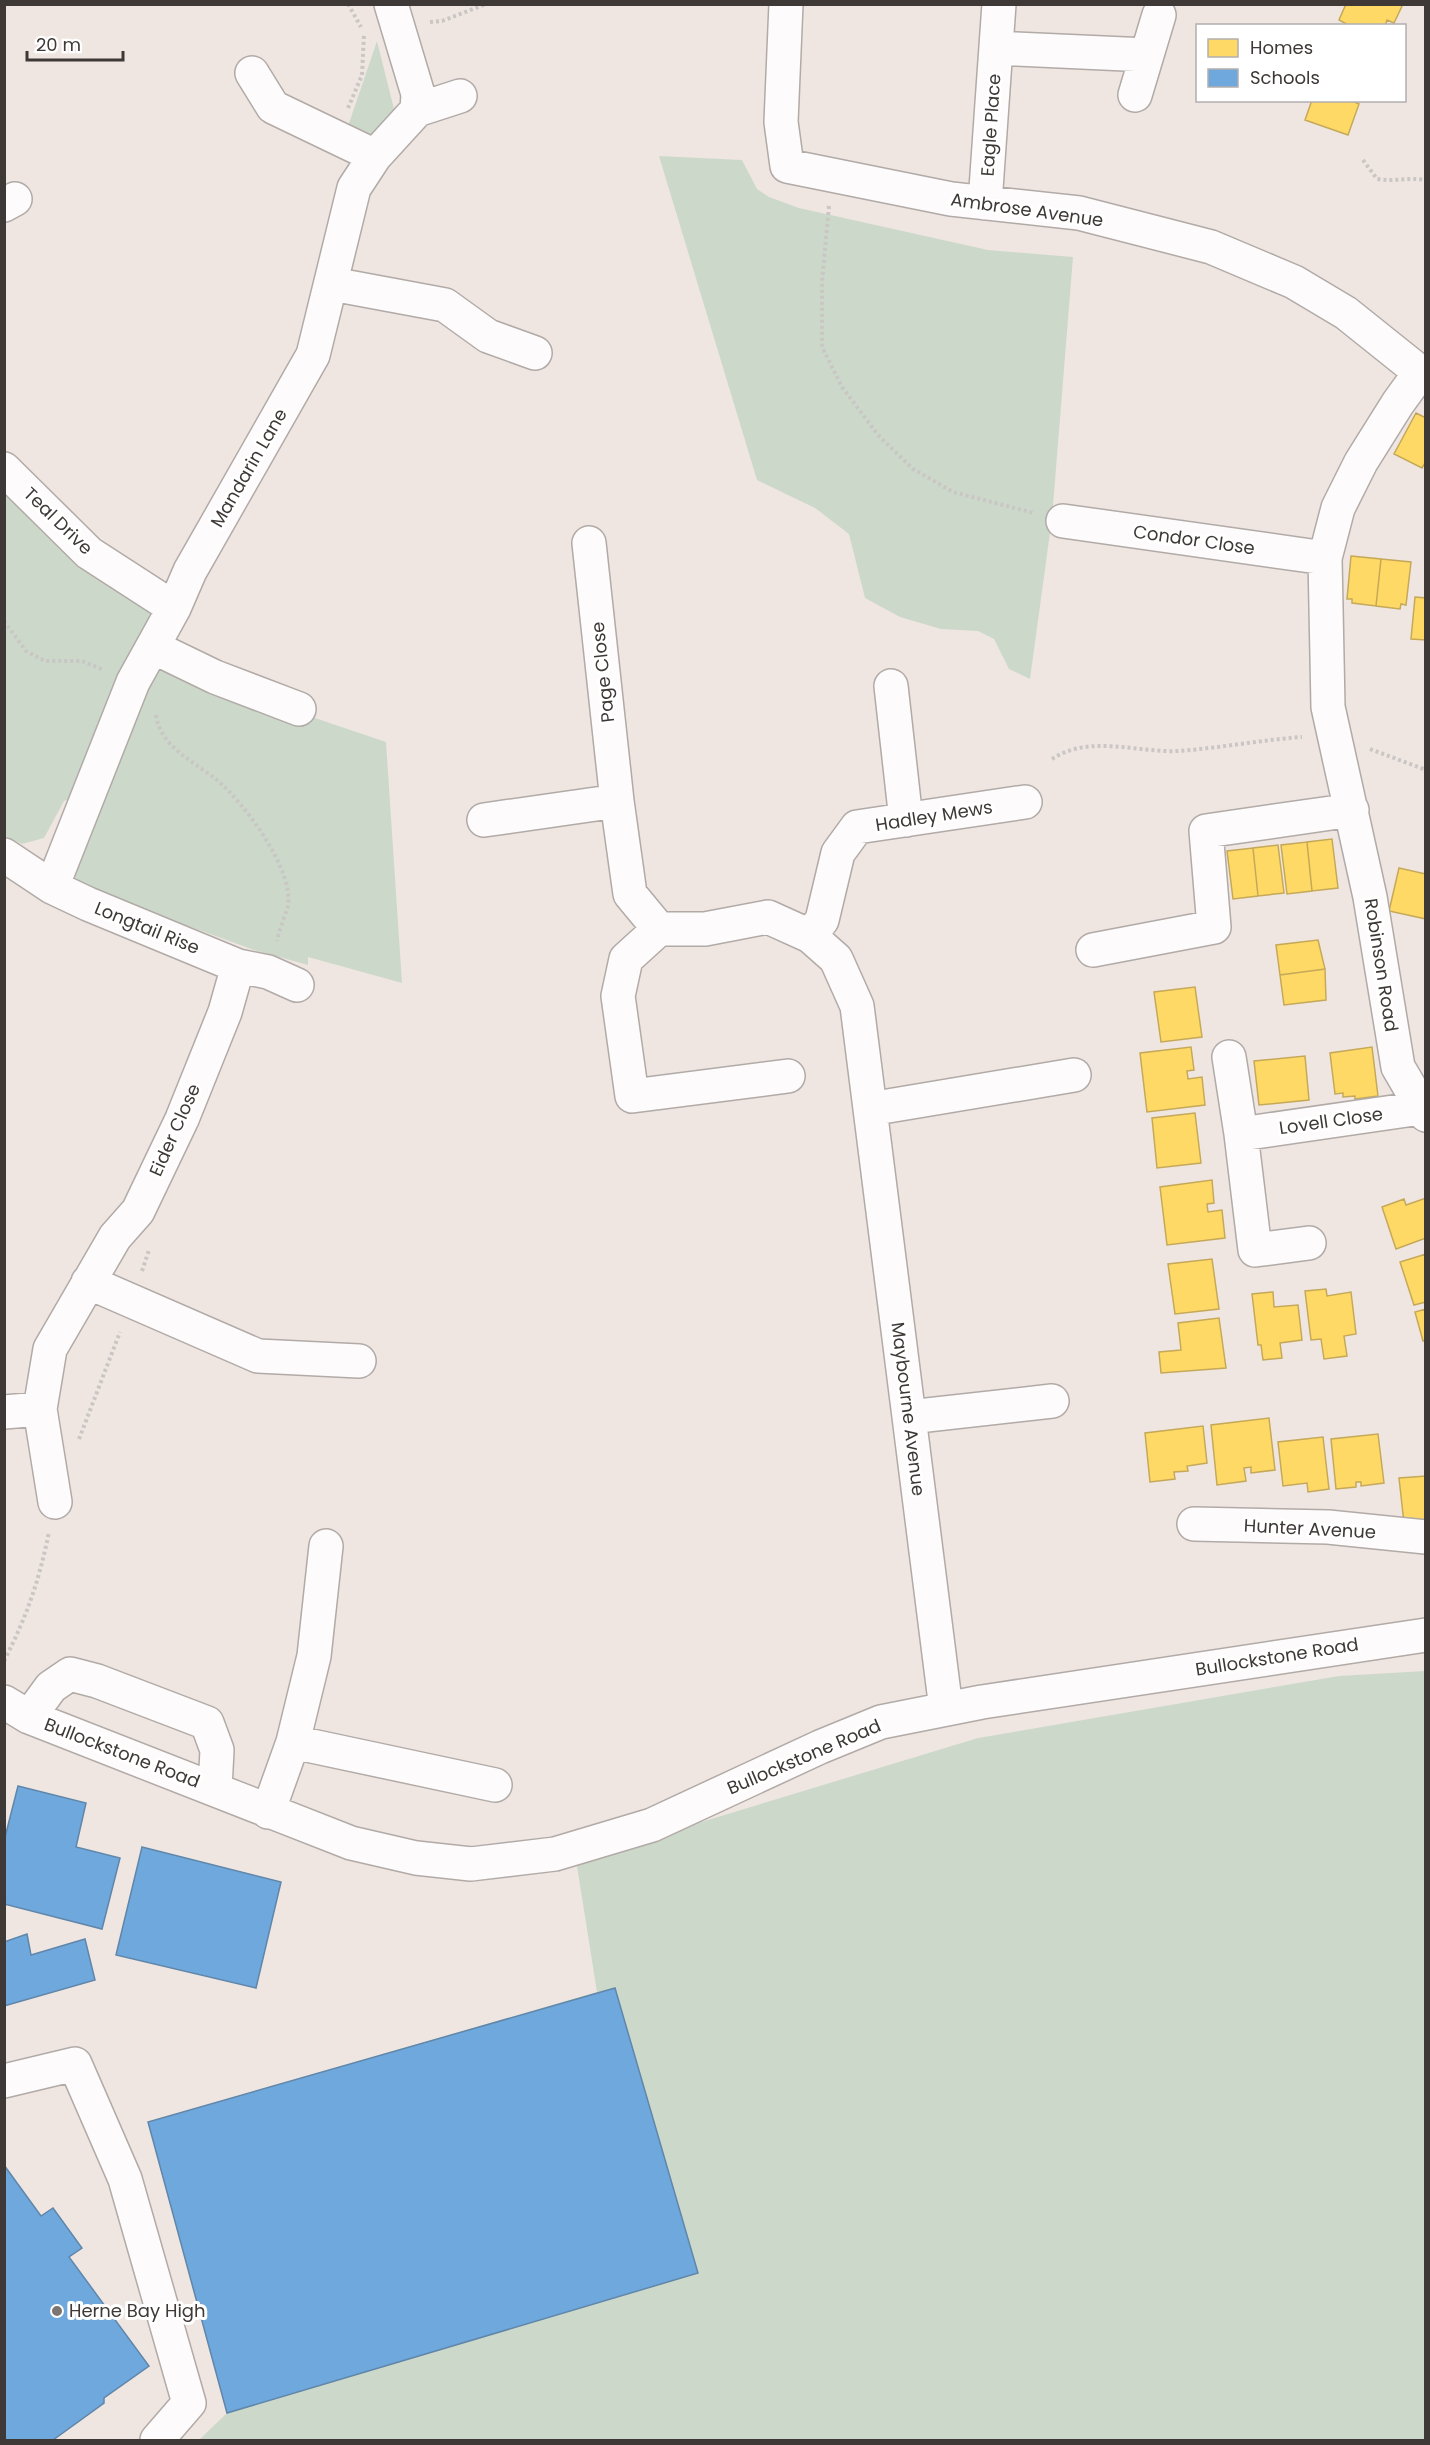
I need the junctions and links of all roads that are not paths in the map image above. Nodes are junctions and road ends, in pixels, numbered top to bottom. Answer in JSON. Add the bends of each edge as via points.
{"nodes":[{"id":1,"x":391,"y":4,"type":"edge"},
{"id":2,"x":786,"y":4,"type":"edge"},
{"id":3,"x":999,"y":4,"type":"edge"},
{"id":4,"x":1159,"y":15,"type":"dead end"},
{"id":5,"x":996,"y":48,"type":"junction"},
{"id":6,"x":1147,"y":55,"type":"junction"},
{"id":7,"x":252,"y":73,"type":"dead end"},
{"id":8,"x":1135,"y":94,"type":"dead end"},
{"id":9,"x":460,"y":96,"type":"dead end"},
{"id":10,"x":417,"y":110,"type":"junction"},
{"id":11,"x":375,"y":156,"type":"junction"},
{"id":12,"x":985,"y":203,"type":"junction"},
{"id":13,"x":332,"y":284,"type":"junction"},
{"id":14,"x":535,"y":353,"type":"dead end"},
{"id":15,"x":1422,"y":376,"type":"edge"},
{"id":16,"x":4,"y":469,"type":"edge"},
{"id":17,"x":1063,"y":521,"type":"road end"},
{"id":18,"x":589,"y":543,"type":"dead end"},
{"id":19,"x":1325,"y":558,"type":"junction"},
{"id":20,"x":174,"y":608,"type":"junction"},
{"id":21,"x":153,"y":647,"type":"junction"},
{"id":22,"x":891,"y":686,"type":"dead end"},
{"id":23,"x":299,"y":709,"type":"dead end"},
{"id":24,"x":617,"y":801,"type":"junction"},
{"id":25,"x":1025,"y":802,"type":"dead end"},
{"id":26,"x":1352,"y":810,"type":"junction"},
{"id":27,"x":484,"y":820,"type":"dead end"},
{"id":28,"x":906,"y":820,"type":"junction"},
{"id":29,"x":4,"y":855,"type":"edge"},
{"id":30,"x":52,"y":887,"type":"junction"},
{"id":31,"x":659,"y":929,"type":"junction"},
{"id":32,"x":810,"y":936,"type":"junction"},
{"id":33,"x":1093,"y":950,"type":"dead end"},
{"id":34,"x":253,"y":969,"type":"junction"},
{"id":35,"x":297,"y":986,"type":"dead end"},
{"id":36,"x":1229,"y":1057,"type":"dead end"},
{"id":37,"x":1074,"y":1075,"type":"dead end"},
{"id":38,"x":788,"y":1076,"type":"dead end"},
{"id":39,"x":870,"y":1109,"type":"junction"},
{"id":40,"x":1423,"y":1112,"type":"edge"},
{"id":41,"x":1241,"y":1134,"type":"junction"},
{"id":42,"x":1309,"y":1243,"type":"dead end"},
{"id":43,"x":87,"y":1282,"type":"junction"},
{"id":44,"x":359,"y":1361,"type":"dead end"},
{"id":45,"x":1052,"y":1401,"type":"dead end"},
{"id":46,"x":40,"y":1409,"type":"junction"},
{"id":47,"x":4,"y":1412,"type":"edge"},
{"id":48,"x":909,"y":1417,"type":"junction"},
{"id":49,"x":55,"y":1502,"type":"road end"},
{"id":50,"x":1194,"y":1524,"type":"dead end"},
{"id":51,"x":1425,"y":1537,"type":"edge"},
{"id":52,"x":326,"y":1546,"type":"dead end"},
{"id":53,"x":1425,"y":1635,"type":"edge"},
{"id":54,"x":17,"y":1709,"type":"edge"},
{"id":55,"x":946,"y":1709,"type":"junction"},
{"id":56,"x":293,"y":1742,"type":"junction"},
{"id":57,"x":495,"y":1785,"type":"dead end"},
{"id":58,"x":214,"y":1789,"type":"junction"},
{"id":59,"x":268,"y":1812,"type":"junction"},
{"id":60,"x":4,"y":2081,"type":"edge"},
{"id":61,"x":157,"y":2440,"type":"edge"}],
"edges":[{"from":1,"to":10,"type":"street","via":[[418,94]]},
{"from":2,"to":12,"type":"street","name":"Ambrose Avenue","via":[[781,122],[787,166]]},
{"from":3,"to":5,"type":"street","name":"Eagle Place"},
{"from":4,"to":6,"type":"street"},
{"from":5,"to":6,"type":"street","name":"Eagle Place"},
{"from":5,"to":12,"type":"street","name":"Eagle Place"},
{"from":6,"to":8,"type":"street"},
{"from":7,"to":11,"type":"street","via":[[273,107]]},
{"from":9,"to":10,"type":"street","name":"Mandarin Lane"},
{"from":10,"to":11,"type":"street","name":"Mandarin Lane"},
{"from":11,"to":13,"type":"street","name":"Mandarin Lane","via":[[354,188]]},
{"from":12,"to":15,"type":"street","name":"Ambrose Avenue","via":[[1079,213],[1211,247],[1294,282],[1346,313]]},
{"from":13,"to":14,"type":"street","via":[[445,305],[488,336]]},
{"from":13,"to":20,"type":"street","name":"Mandarin Lane","via":[[313,354],[190,571]]},
{"from":15,"to":19,"type":"street","via":[[1398,403],[1361,462],[1338,508]]},
{"from":16,"to":20,"type":"street","name":"Teal Drive","via":[[89,553]]},
{"from":17,"to":19,"type":"street","name":"Condor Close"},
{"from":18,"to":24,"type":"street","name":"Page Close"},
{"from":19,"to":26,"type":"street","name":"Robinson Road","via":[[1333,735]]},
{"from":20,"to":21,"type":"street","name":"Mandarin Lane"},
{"from":21,"to":23,"type":"street"},
{"from":21,"to":30,"type":"street","name":"Mandarin Lane","via":[[133,682]]},
{"from":22,"to":28,"type":"street"},
{"from":24,"to":27,"type":"street"},
{"from":24,"to":31,"type":"street","via":[[630,894]]},
{"from":25,"to":28,"type":"street","name":"Hadley Mews"},
{"from":26,"to":33,"type":"street","via":[[1206,831],[1214,927]]},
{"from":26,"to":40,"type":"street","name":"Robinson Road","via":[[1398,1067]]},
{"from":28,"to":32,"type":"street","name":"Hadley Mews","via":[[857,827],[838,853],[822,920]]},
{"from":29,"to":30,"type":"street","name":"Longtail Rise"},
{"from":30,"to":34,"type":"street","name":"Longtail Rise"},
{"from":31,"to":32,"type":"street","name":"Maybourne Avenue","via":[[705,929],[768,917]]},
{"from":31,"to":38,"type":"street","via":[[626,959],[618,996],[632,1096]]},
{"from":32,"to":39,"type":"street","name":"Maybourne Avenue","via":[[836,958],[857,1006]]},
{"from":34,"to":35,"type":"street","name":"Longtail Rise"},
{"from":34,"to":43,"type":"street","name":"Eider Close","via":[[225,1012],[182,1119],[138,1210]]},
{"from":36,"to":41,"type":"street"},
{"from":37,"to":39,"type":"street"},
{"from":39,"to":48,"type":"street","name":"Maybourne Avenue"},
{"from":40,"to":41,"type":"street","name":"Lovell Close"},
{"from":41,"to":42,"type":"street","via":[[1255,1250]]},
{"from":43,"to":44,"type":"street","via":[[258,1356]]},
{"from":43,"to":46,"type":"street","name":"Eider Close","via":[[50,1349]]},
{"from":45,"to":48,"type":"street"},
{"from":46,"to":47,"type":"street"},
{"from":46,"to":49,"type":"street","name":"Eider Close"},
{"from":48,"to":55,"type":"street","name":"Maybourne Avenue"},
{"from":50,"to":51,"type":"street","name":"Hunter Avenue","via":[[1328,1527]]},
{"from":52,"to":56,"type":"street","via":[[314,1656]]},
{"from":53,"to":55,"type":"street","name":"Bullockstone Road"},
{"from":54,"to":58,"type":"street","name":"Bullockstone Road"},
{"from":54,"to":58,"type":"street","name":"Bullockstone Road","via":[[70,1674],[207,1723],[216,1750]]},
{"from":55,"to":59,"type":"street","name":"Bullockstone Road","via":[[881,1722],[652,1825],[555,1854],[471,1864],[416,1858],[351,1843]]},
{"from":56,"to":57,"type":"street"},
{"from":56,"to":59,"type":"street"},
{"from":58,"to":59,"type":"street","name":"Bullockstone Road"},
{"from":60,"to":61,"type":"street","via":[[75,2064],[125,2179],[189,2403]]}]}
